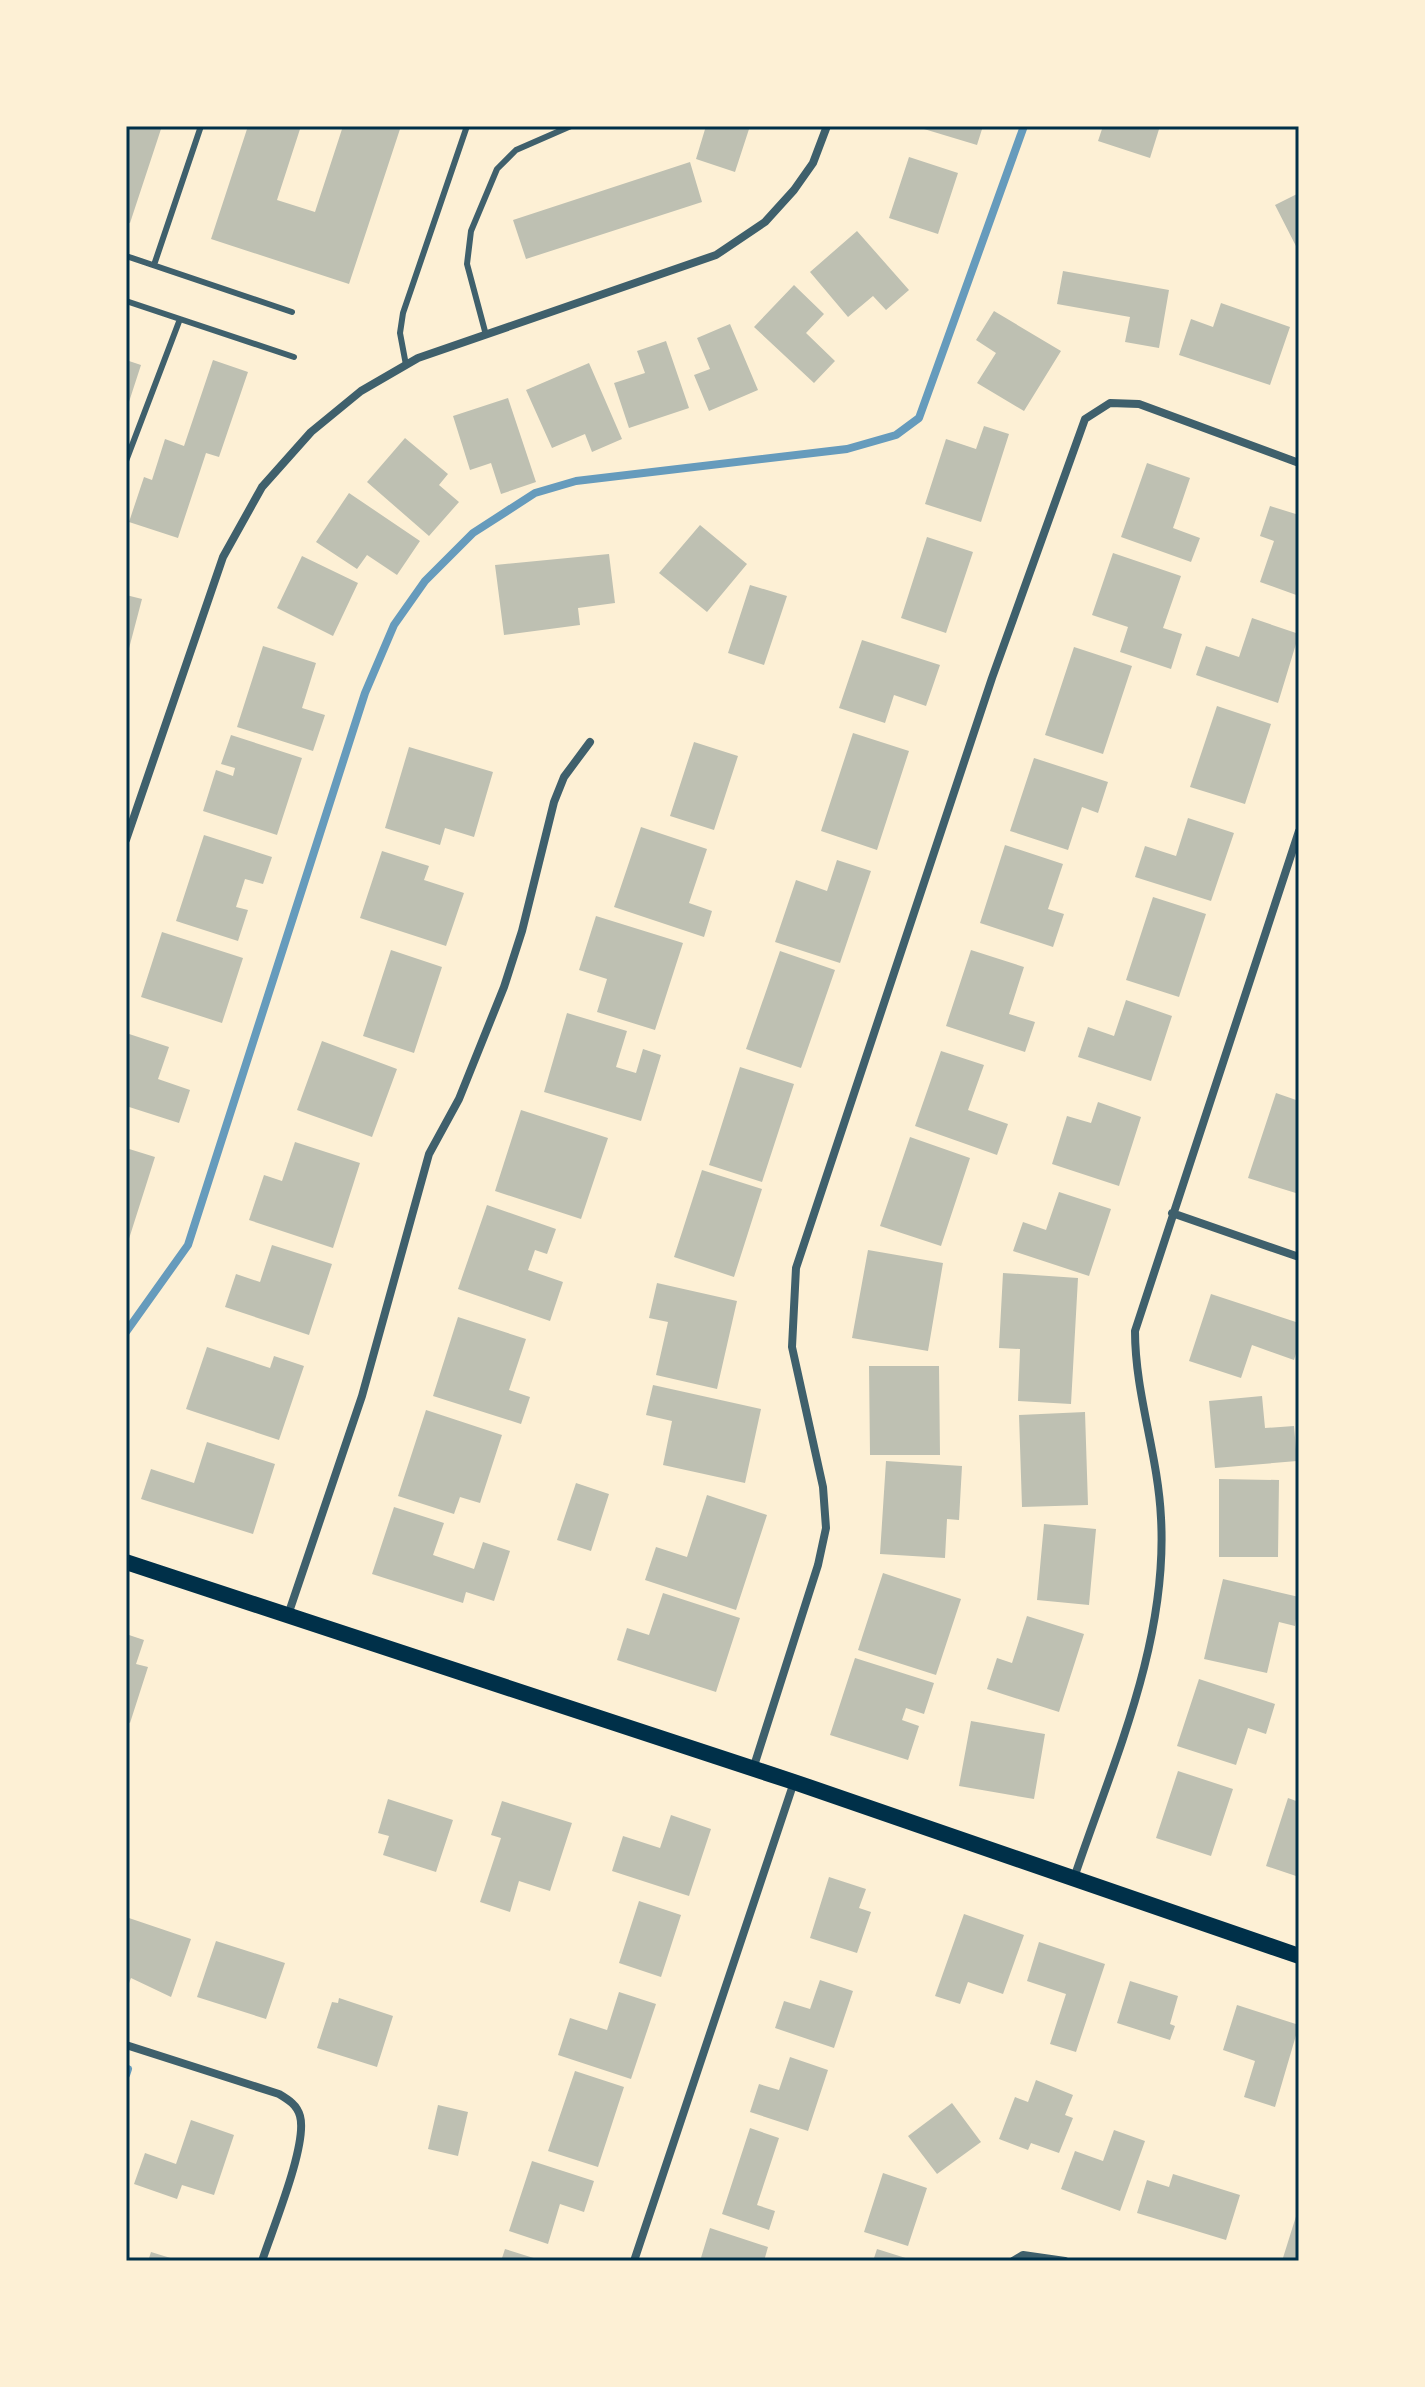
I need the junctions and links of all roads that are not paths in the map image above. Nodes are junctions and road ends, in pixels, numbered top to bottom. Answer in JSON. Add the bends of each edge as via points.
{"nodes":[{"id":1,"x":201,"y":126,"type":"edge"},
{"id":2,"x":467,"y":126,"type":"edge"},
{"id":3,"x":571,"y":126,"type":"edge"},
{"id":4,"x":827,"y":126,"type":"edge"},
{"id":5,"x":126,"y":256,"type":"edge"},
{"id":6,"x":154,"y":265,"type":"junction"},
{"id":7,"x":126,"y":301,"type":"edge"},
{"id":8,"x":292,"y":312,"type":"dead end"},
{"id":9,"x":180,"y":319,"type":"junction"},
{"id":10,"x":486,"y":335,"type":"junction"},
{"id":11,"x":294,"y":357,"type":"dead end"},
{"id":12,"x":406,"y":365,"type":"junction"},
{"id":13,"x":126,"y":461,"type":"edge"},
{"id":14,"x":1299,"y":463,"type":"edge"},
{"id":15,"x":590,"y":742,"type":"dead end"},
{"id":16,"x":1299,"y":831,"type":"edge"},
{"id":17,"x":126,"y":840,"type":"edge"},
{"id":18,"x":1172,"y":1213,"type":"junction"},
{"id":19,"x":1299,"y":1257,"type":"edge"},
{"id":20,"x":126,"y":1562,"type":"edge"},
{"id":21,"x":288,"y":1615,"type":"junction"},
{"id":22,"x":753,"y":1769,"type":"junction"},
{"id":23,"x":794,"y":1782,"type":"junction"},
{"id":24,"x":1074,"y":1878,"type":"junction"},
{"id":25,"x":1299,"y":1956,"type":"edge"},
{"id":26,"x":126,"y":2045,"type":"edge"},
{"id":27,"x":262,"y":2261,"type":"edge"},
{"id":28,"x":634,"y":2261,"type":"edge"},
{"id":29,"x":1013,"y":2261,"type":"edge"},
{"id":30,"x":1065,"y":2261,"type":"edge"}],
"edges":[{"from":1,"to":6,"type":"lane"},
{"from":2,"to":12,"type":"lane","via":[[403,313],[400,333]]},
{"from":3,"to":10,"type":"lane","via":[[516,150],[497,169],[471,231],[467,264]]},
{"from":4,"to":10,"type":"street","via":[[813,163],[794,190],[765,222],[729,248]]},
{"from":5,"to":6,"type":"lane"},
{"from":6,"to":8,"type":"lane"},
{"from":7,"to":9,"type":"lane"},
{"from":9,"to":11,"type":"lane"},
{"from":9,"to":13,"type":"lane"},
{"from":10,"to":12,"type":"street"},
{"from":12,"to":17,"type":"street","via":[[361,391],[311,432],[262,487],[243,518],[223,557]]},
{"from":14,"to":22,"type":"street","via":[[1139,404],[1110,403],[1085,419],[992,678],[796,1268],[792,1347],[823,1487],[826,1528]]},
{"from":15,"to":21,"type":"street","via":[[564,777],[554,802],[504,987],[420,1180],[362,1396]]},
{"from":16,"to":18,"type":"street"},
{"from":18,"to":19,"type":"street"},
{"from":18,"to":24,"type":"street","via":[[1135,1331],[1135,1368],[1155,1456],[1161,1518],[1156,1620],[1145,1669]]},
{"from":20,"to":21,"type":"main road"},
{"from":21,"to":22,"type":"main road"},
{"from":22,"to":23,"type":"main road"},
{"from":23,"to":24,"type":"main road"},
{"from":23,"to":28,"type":"street"},
{"from":24,"to":25,"type":"main road"},
{"from":26,"to":27,"type":"street","via":[[279,2094],[297,2108],[299,2148]]},
{"from":29,"to":30,"type":"street","via":[[1023,2255]]}]}
